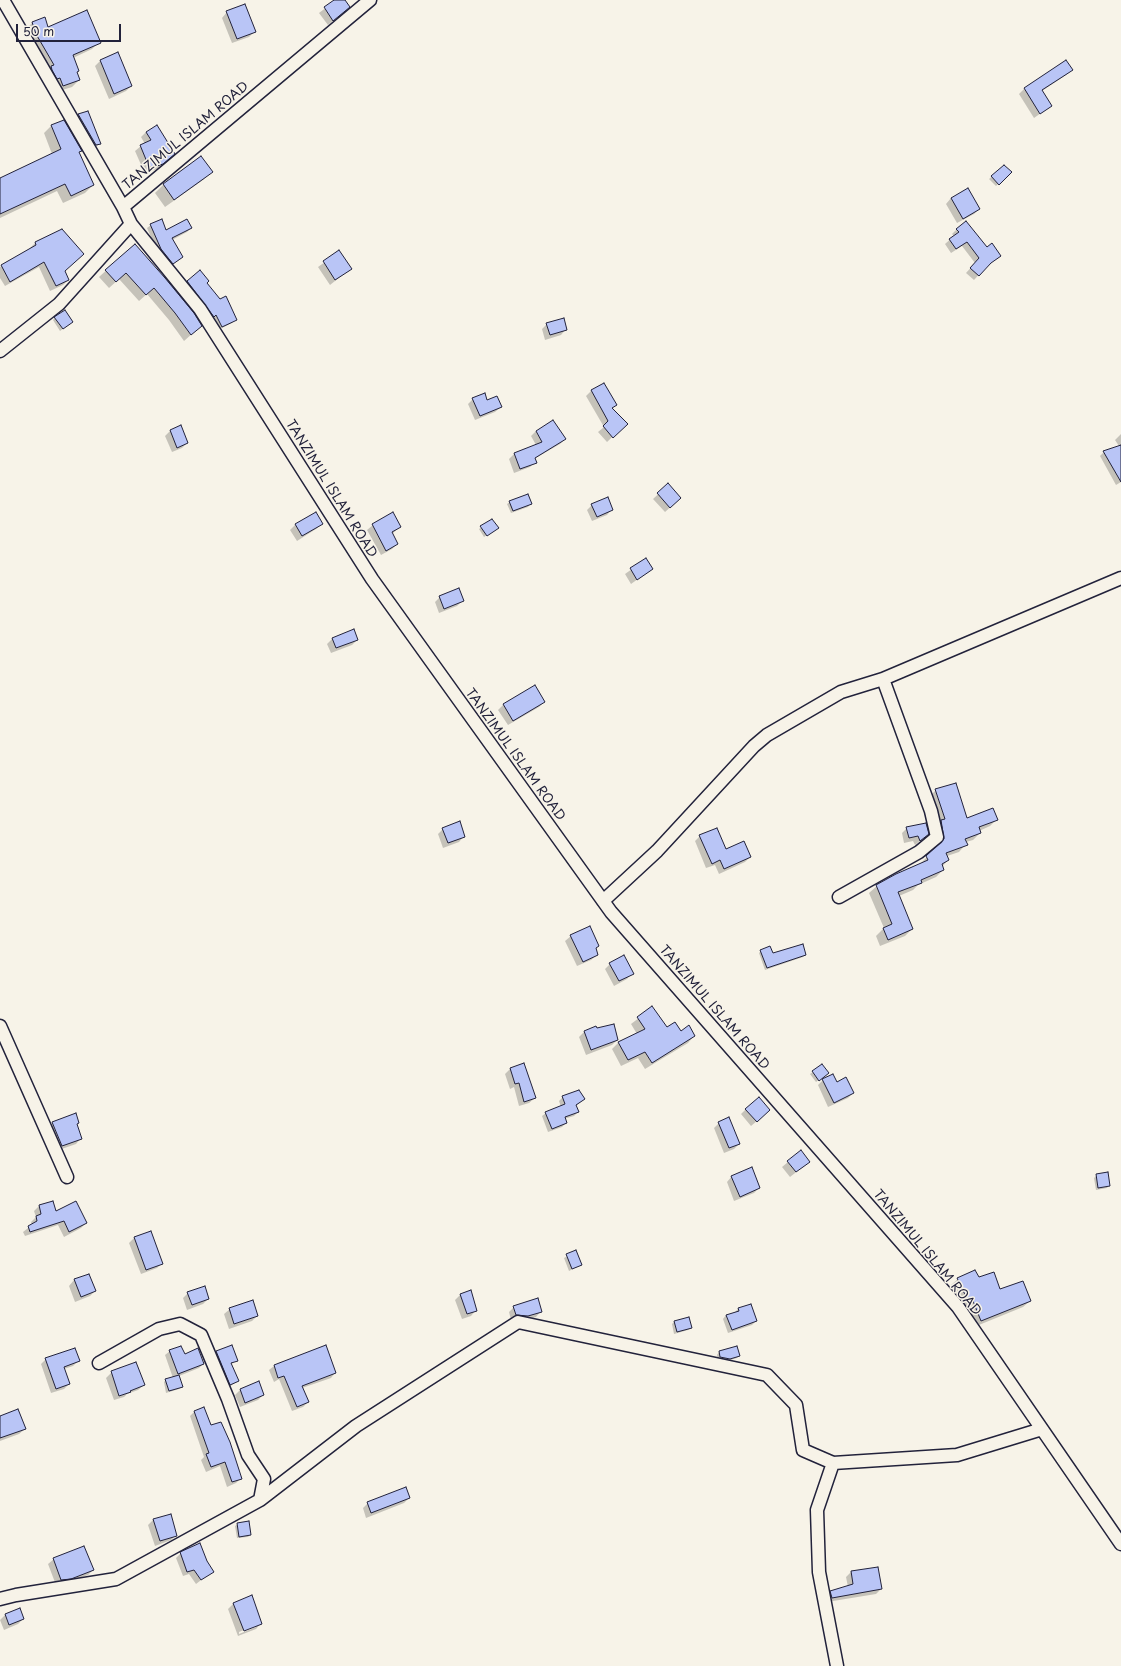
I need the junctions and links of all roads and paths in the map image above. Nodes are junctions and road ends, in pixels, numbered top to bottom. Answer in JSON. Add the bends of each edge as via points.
{"nodes":[{"id":1,"x":3,"y":0,"type":"edge"},
{"id":2,"x":370,"y":0,"type":"edge"},
{"id":3,"x":123,"y":207,"type":"junction"},
{"id":4,"x":130,"y":224,"type":"junction"},
{"id":5,"x":0,"y":351,"type":"edge"},
{"id":6,"x":1121,"y":578,"type":"edge"},
{"id":7,"x":884,"y":679,"type":"junction"},
{"id":8,"x":839,"y":897,"type":"dead end"},
{"id":9,"x":603,"y":901,"type":"junction"},
{"id":10,"x":0,"y":1026,"type":"edge"},
{"id":11,"x":67,"y":1177,"type":"dead end"},
{"id":12,"x":99,"y":1363,"type":"dead end"},
{"id":13,"x":1042,"y":1429,"type":"junction"},
{"id":14,"x":833,"y":1463,"type":"junction"},
{"id":15,"x":260,"y":1500,"type":"junction"},
{"id":16,"x":1121,"y":1544,"type":"edge"},
{"id":17,"x":0,"y":1600,"type":"edge"},
{"id":18,"x":837,"y":1666,"type":"edge"}],
"edges":[{"from":1,"to":3,"type":"street"},
{"from":2,"to":3,"type":"street","name":"TANZIMUL ISLAM ROAD"},
{"from":3,"to":4,"type":"street","name":"TANZIMUL ISLAM ROAD"},
{"from":4,"to":5,"type":"street","via":[[59,304]]},
{"from":4,"to":9,"type":"street","name":"TANZIMUL ISLAM ROAD","via":[[200,309],[372,579]]},
{"from":6,"to":7,"type":"street"},
{"from":7,"to":8,"type":"street","via":[[931,811],[937,837],[919,852]]},
{"from":7,"to":9,"type":"street","via":[[841,692],[767,735],[657,851]]},
{"from":9,"to":13,"type":"street","name":"TANZIMUL ISLAM ROAD","via":[[958,1307]]},
{"from":10,"to":11,"type":"street"},
{"from":12,"to":15,"type":"street","via":[[159,1329],[180,1324],[201,1335],[248,1454],[264,1479]]},
{"from":13,"to":14,"type":"street","via":[[957,1455]]},
{"from":13,"to":16,"type":"street","name":"TANZIMUL ISLAM ROAD"},
{"from":14,"to":15,"type":"street","via":[[803,1450],[796,1405],[768,1375],[518,1322],[356,1426]]},
{"from":14,"to":18,"type":"street","via":[[817,1510],[820,1572]]},
{"from":15,"to":17,"type":"street","via":[[116,1579],[16,1595]]}]}
